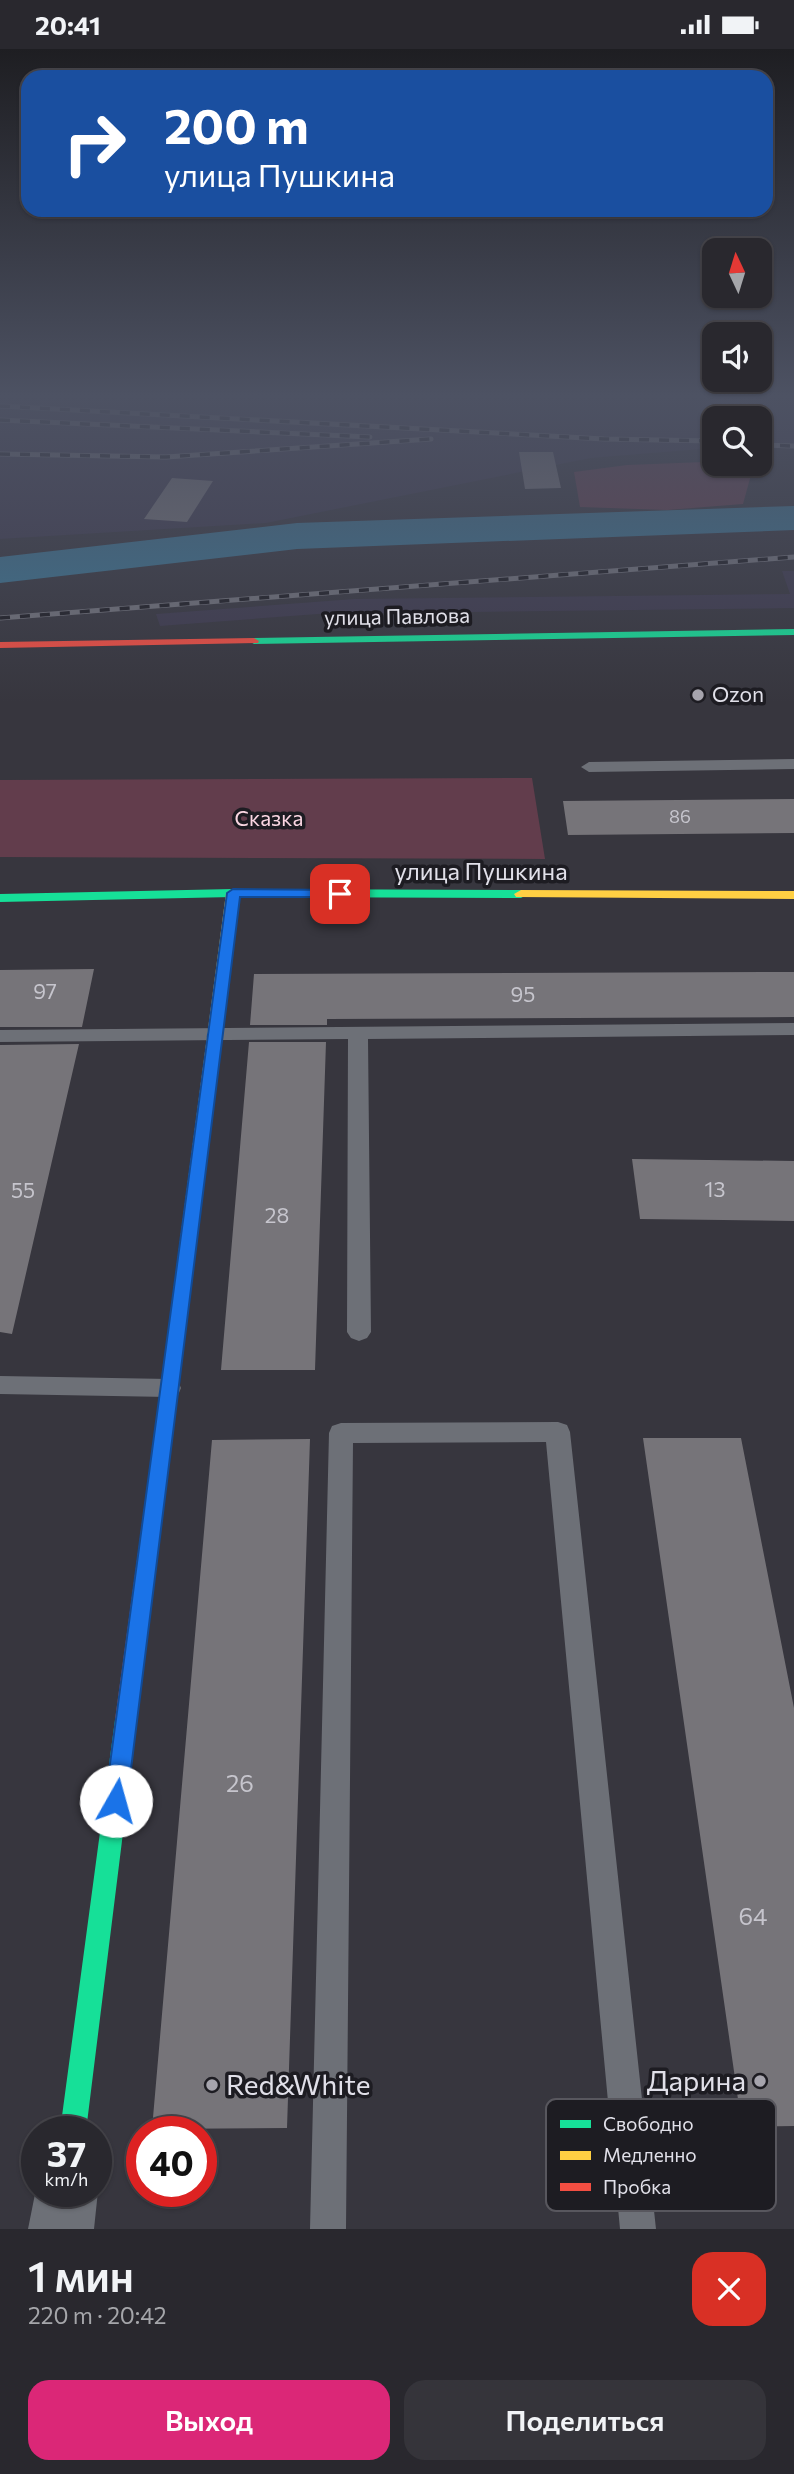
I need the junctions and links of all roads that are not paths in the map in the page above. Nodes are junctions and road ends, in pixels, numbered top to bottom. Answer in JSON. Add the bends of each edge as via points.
{"nodes":[{"id":1,"x":794,"y":632,"type":"edge"},
{"id":2,"x":0,"y":645,"type":"edge"},
{"id":3,"x":794,"y":764,"type":"edge"},
{"id":4,"x":589,"y":767,"type":"dead end"},
{"id":5,"x":233,"y":893,"type":"junction"},
{"id":6,"x":794,"y":895,"type":"edge"},
{"id":7,"x":0,"y":898,"type":"edge"},
{"id":8,"x":794,"y":1029,"type":"edge"},
{"id":9,"x":358,"y":1032,"type":"junction"},
{"id":10,"x":215,"y":1033,"type":"junction"},
{"id":11,"x":0,"y":1036,"type":"edge"},
{"id":12,"x":359,"y":1332,"type":"dead end"},
{"id":13,"x":0,"y":1385,"type":"edge"},
{"id":14,"x":169,"y":1388,"type":"junction"},
{"id":15,"x":625,"y":2099,"type":"edge"},
{"id":16,"x":75,"y":2116,"type":"edge"},
{"id":17,"x":64,"y":2207,"type":"edge"},
{"id":18,"x":636,"y":2211,"type":"edge"},
{"id":19,"x":61,"y":2229,"type":"edge"},
{"id":20,"x":328,"y":2229,"type":"edge"},
{"id":21,"x":638,"y":2229,"type":"edge"}],
"edges":[{"from":1,"to":2,"type":"street","name":"улица Павлова"},
{"from":3,"to":4,"type":"lane"},
{"from":5,"to":6,"type":"street","name":"улица Пушкина"},
{"from":5,"to":7,"type":"street","name":"улица Пушкина"},
{"from":5,"to":10,"type":"street"},
{"from":8,"to":9,"type":"lane"},
{"from":9,"to":10,"type":"lane"},
{"from":9,"to":12,"type":"lane"},
{"from":10,"to":11,"type":"lane"},
{"from":10,"to":14,"type":"street"},
{"from":13,"to":14,"type":"lane"},
{"from":14,"to":16,"type":"street"},
{"from":15,"to":20,"type":"lane","via":[[558,1432],[341,1433]]},
{"from":17,"to":19,"type":"street"},
{"from":18,"to":21,"type":"lane"}]}
